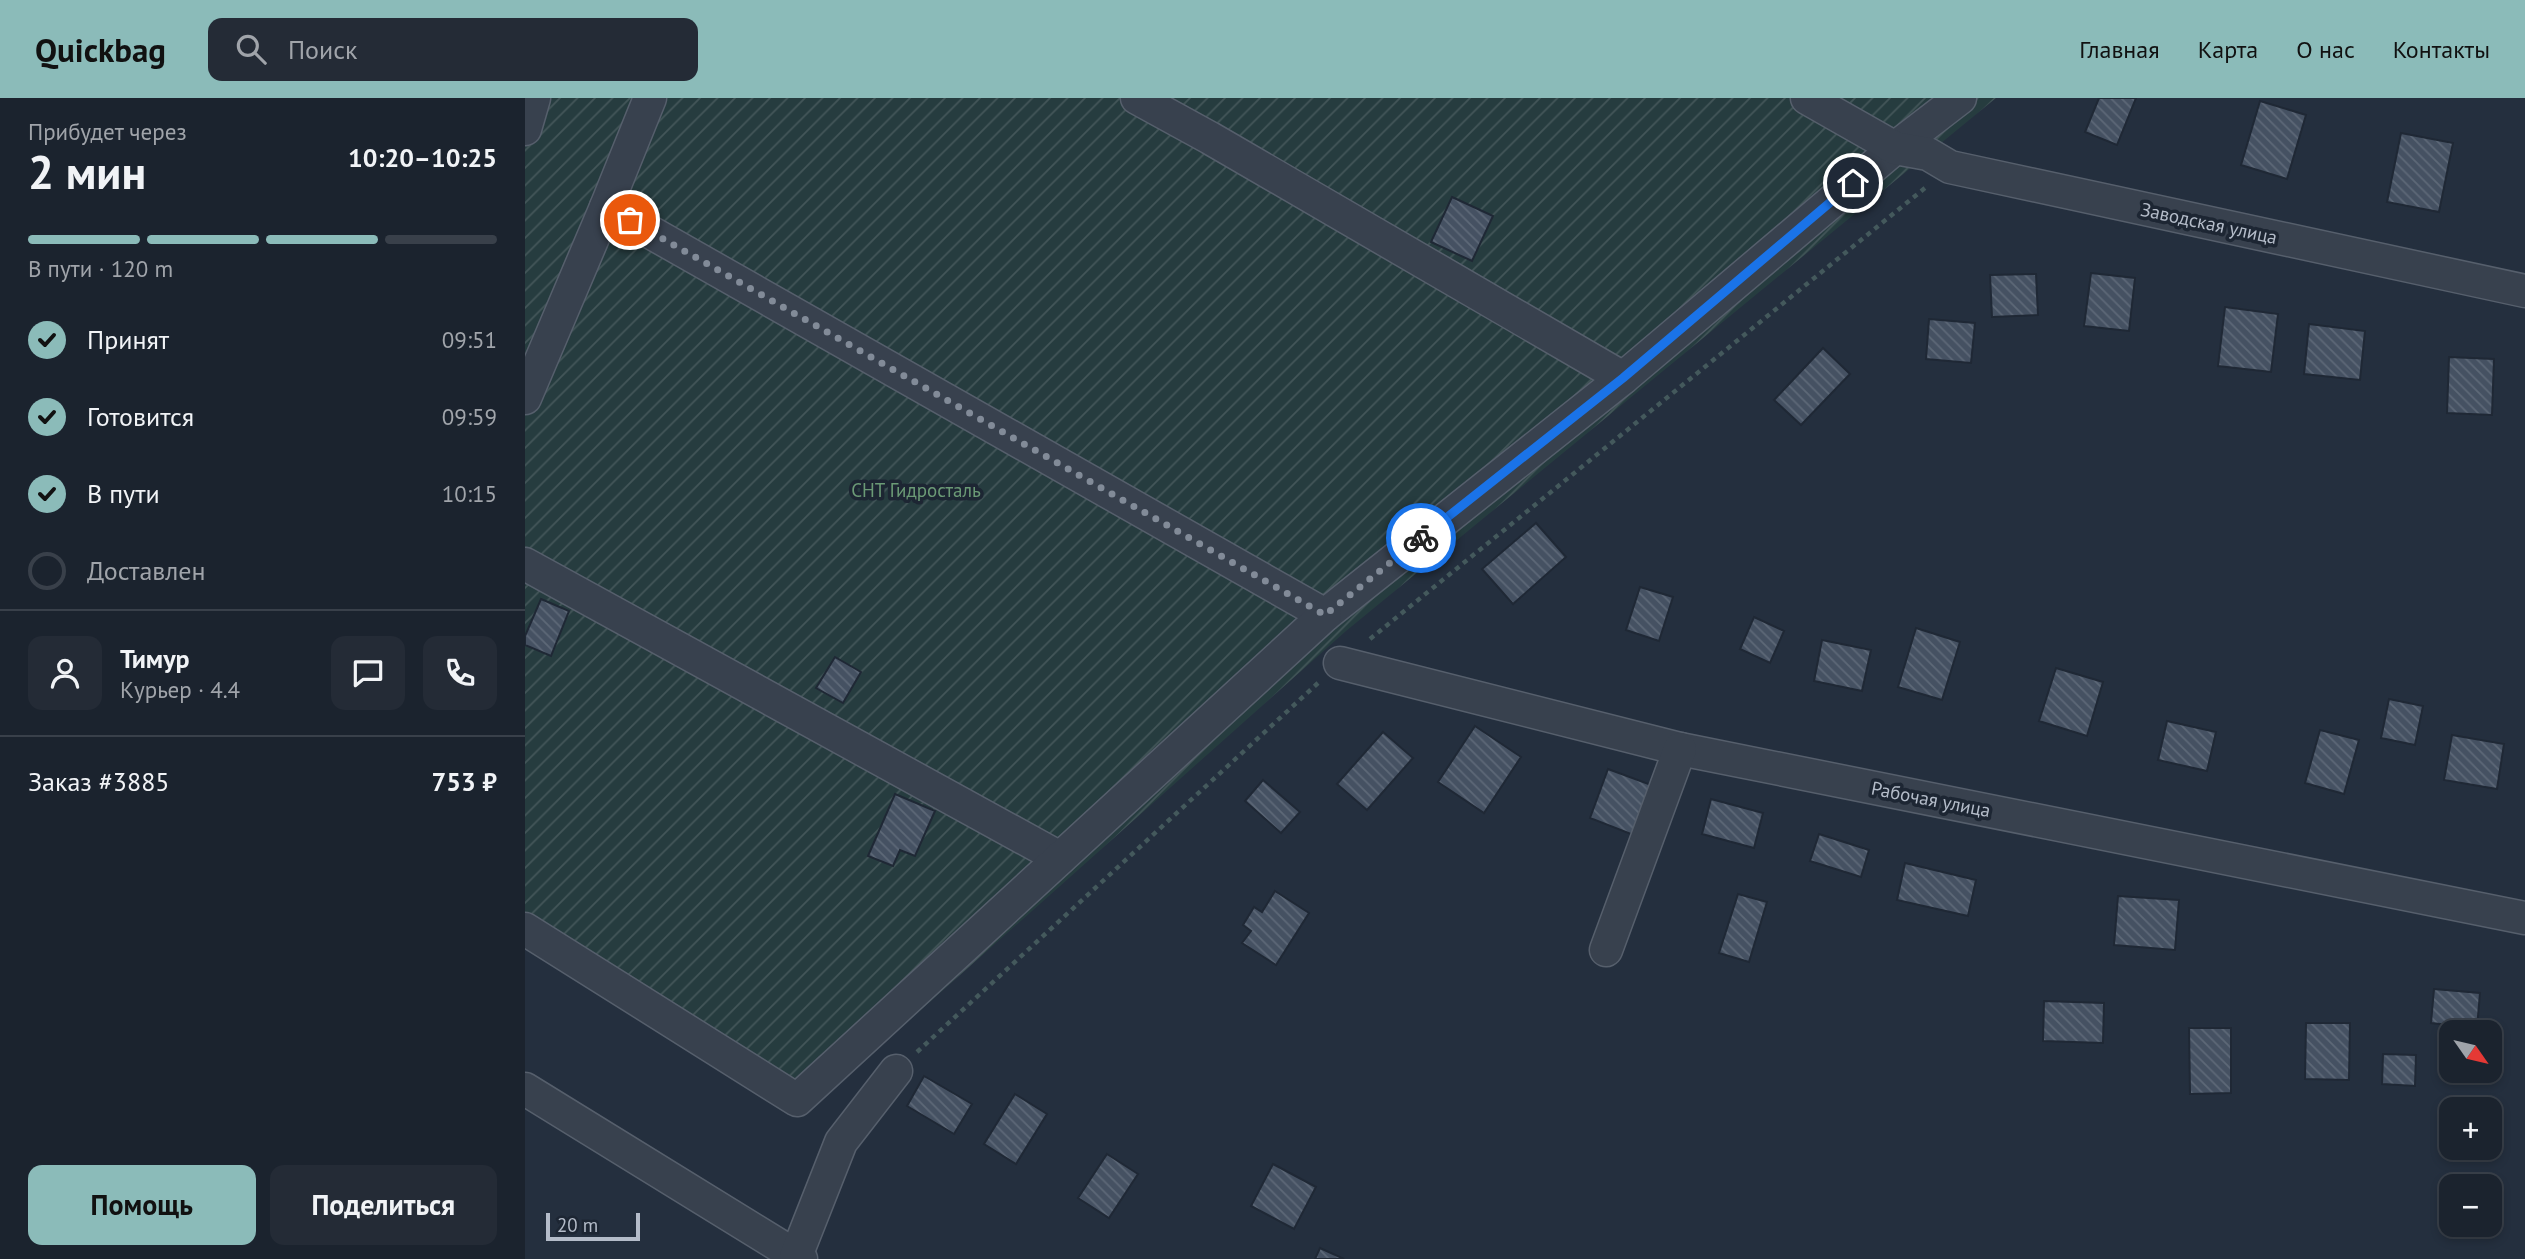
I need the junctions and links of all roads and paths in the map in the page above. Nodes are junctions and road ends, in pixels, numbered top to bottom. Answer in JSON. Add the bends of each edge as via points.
{"nodes":[{"id":1,"x":534,"y":98,"type":"edge"},
{"id":2,"x":650,"y":98,"type":"edge"},
{"id":3,"x":1137,"y":98,"type":"edge"},
{"id":4,"x":1808,"y":98,"type":"edge"},
{"id":5,"x":1960,"y":98,"type":"edge"},
{"id":6,"x":525,"y":129,"type":"edge"},
{"id":7,"x":1895,"y":148,"type":"junction"},
{"id":8,"x":1950,"y":167,"type":"junction"},
{"id":9,"x":606,"y":207,"type":"junction"},
{"id":10,"x":2525,"y":291,"type":"edge"},
{"id":11,"x":1623,"y":378,"type":"junction"},
{"id":12,"x":525,"y":398,"type":"edge"},
{"id":13,"x":525,"y":564,"type":"edge"},
{"id":14,"x":1325,"y":615,"type":"junction"},
{"id":15,"x":1340,"y":663,"type":"junction"},
{"id":16,"x":1680,"y":749,"type":"junction"},
{"id":17,"x":1060,"y":858,"type":"junction"},
{"id":18,"x":2525,"y":918,"type":"edge"},
{"id":19,"x":525,"y":929,"type":"edge"},
{"id":20,"x":1606,"y":950,"type":"dead end"},
{"id":21,"x":896,"y":1071,"type":"joint"},
{"id":22,"x":525,"y":1089,"type":"edge"},
{"id":23,"x":798,"y":1258,"type":"edge"}],
"edges":[{"from":1,"to":6,"type":"street"},
{"from":2,"to":9,"type":"street"},
{"from":3,"to":11,"type":"street"},
{"from":4,"to":7,"type":"street","name":"Заводская улица"},
{"from":5,"to":7,"type":"street"},
{"from":7,"to":8,"type":"street","name":"Заводская улица","via":[[1928,154]]},
{"from":7,"to":11,"type":"street"},
{"from":8,"to":10,"type":"street","name":"Заводская улица"},
{"from":8,"to":15,"type":"path"},
{"from":9,"to":12,"type":"street"},
{"from":9,"to":14,"type":"street"},
{"from":11,"to":14,"type":"street"},
{"from":13,"to":17,"type":"street"},
{"from":14,"to":17,"type":"street"},
{"from":15,"to":16,"type":"street","name":"Рабочая улица"},
{"from":15,"to":21,"type":"path"},
{"from":16,"to":18,"type":"street","name":"Рабочая улица"},
{"from":16,"to":20,"type":"street"},
{"from":17,"to":19,"type":"street","via":[[797,1100]]},
{"from":21,"to":23,"type":"street","via":[[841,1142]]},
{"from":22,"to":23,"type":"street"}]}
